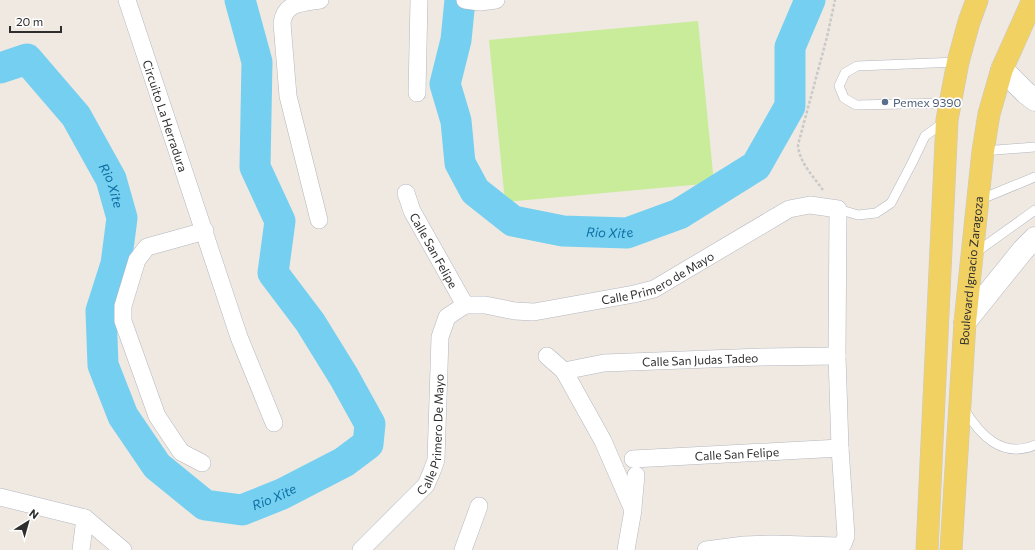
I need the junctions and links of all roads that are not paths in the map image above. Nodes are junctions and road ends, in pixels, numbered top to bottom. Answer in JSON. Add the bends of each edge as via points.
{"nodes":[{"id":1,"x":127,"y":0,"type":"edge"},
{"id":2,"x":320,"y":0,"type":"edge"},
{"id":3,"x":419,"y":0,"type":"edge"},
{"id":4,"x":977,"y":0,"type":"edge"},
{"id":5,"x":1033,"y":0,"type":"edge"},
{"id":6,"x":958,"y":62,"type":"junction"},
{"id":7,"x":1002,"y":69,"type":"junction"},
{"id":8,"x":417,"y":93,"type":"dead end"},
{"id":9,"x":1035,"y":100,"type":"edge"},
{"id":10,"x":949,"y":111,"type":"junction"},
{"id":11,"x":1035,"y":147,"type":"edge"},
{"id":12,"x":984,"y":151,"type":"junction"},
{"id":13,"x":1035,"y":178,"type":"edge"},
{"id":14,"x":406,"y":193,"type":"dead end"},
{"id":15,"x":978,"y":200,"type":"junction"},
{"id":16,"x":838,"y":209,"type":"junction"},
{"id":17,"x":1035,"y":210,"type":"edge"},
{"id":18,"x":319,"y":220,"type":"dead end"},
{"id":19,"x":204,"y":231,"type":"junction"},
{"id":20,"x":1035,"y":238,"type":"edge"},
{"id":21,"x":972,"y":255,"type":"junction"},
{"id":22,"x":465,"y":305,"type":"junction"},
{"id":23,"x":965,"y":322,"type":"junction"},
{"id":24,"x":547,"y":356,"type":"dead end"},
{"id":25,"x":837,"y":356,"type":"junction"},
{"id":26,"x":564,"y":372,"type":"junction"},
{"id":27,"x":959,"y":401,"type":"junction"},
{"id":28,"x":274,"y":423,"type":"dead end"},
{"id":29,"x":1035,"y":446,"type":"edge"},
{"id":30,"x":840,"y":448,"type":"junction"},
{"id":31,"x":202,"y":463,"type":"dead end"},
{"id":32,"x":0,"y":497,"type":"edge"},
{"id":33,"x":479,"y":506,"type":"dead end"},
{"id":34,"x":633,"y":510,"type":"junction"},
{"id":35,"x":85,"y":518,"type":"junction"},
{"id":36,"x":80,"y":550,"type":"edge"},
{"id":37,"x":123,"y":550,"type":"edge"},
{"id":38,"x":361,"y":550,"type":"edge"},
{"id":39,"x":463,"y":550,"type":"edge"},
{"id":40,"x":626,"y":550,"type":"edge"},
{"id":41,"x":706,"y":550,"type":"edge"},
{"id":42,"x":927,"y":550,"type":"edge"},
{"id":43,"x":951,"y":550,"type":"edge"}],
"edges":[{"from":1,"to":19,"type":"street","name":"Circuito La Herradura"},
{"from":2,"to":18,"type":"street","via":[[288,8],[283,15],[282,23],[288,96]]},
{"from":3,"to":8,"type":"street"},
{"from":4,"to":6,"type":"main road"},
{"from":5,"to":7,"type":"main road","name":"Boulevard Ignacio Zaragoza"},
{"from":6,"to":10,"type":"main road"},
{"from":6,"to":10,"type":"lane","via":[[857,66],[845,73],[839,86],[844,98],[856,105]]},
{"from":7,"to":9,"type":"street"},
{"from":7,"to":12,"type":"main road","name":"Boulevard Ignacio Zaragoza","via":[[990,114]]},
{"from":10,"to":16,"type":"lane","via":[[925,136],[891,203],[876,213],[858,215]]},
{"from":10,"to":42,"type":"main road"},
{"from":11,"to":12,"type":"lane"},
{"from":12,"to":15,"type":"main road","name":"Boulevard Ignacio Zaragoza"},
{"from":13,"to":15,"type":"lane"},
{"from":14,"to":22,"type":"street","name":"Calle San Felipe","via":[[412,211]]},
{"from":15,"to":21,"type":"main road","name":"Boulevard Ignacio Zaragoza"},
{"from":16,"to":22,"type":"street","name":"Calle Primero de Mayo","via":[[810,206],[789,209],[654,289],[534,312],[485,305]]},
{"from":16,"to":25,"type":"street"},
{"from":17,"to":21,"type":"lane"},
{"from":19,"to":28,"type":"street","name":"Circuito La Herradura","via":[[239,337]]},
{"from":19,"to":31,"type":"street","via":[[147,247],[137,260],[123,306],[123,321],[157,416],[181,452]]},
{"from":20,"to":23,"type":"street"},
{"from":21,"to":23,"type":"main road","name":"Boulevard Ignacio Zaragoza"},
{"from":22,"to":38,"type":"street","name":"Calle Primero De Mayo","via":[[447,316],[440,337],[436,460],[432,471],[426,485]]},
{"from":23,"to":27,"type":"main road","name":"Boulevard Ignacio Zaragoza"},
{"from":24,"to":26,"type":"street"},
{"from":25,"to":26,"type":"street","name":"Calle San Judas Tadeo","via":[[604,364]]},
{"from":25,"to":30,"type":"street"},
{"from":26,"to":34,"type":"street","via":[[604,441]]},
{"from":27,"to":29,"type":"lane","via":[[982,434],[997,445],[1013,450]]},
{"from":27,"to":43,"type":"main road","name":"Boulevard Ignacio Zaragoza"},
{"from":30,"to":34,"type":"street","name":"Calle San Felipe","via":[[635,467]]},
{"from":30,"to":41,"type":"street","via":[[846,536],[843,544],[744,545]]},
{"from":32,"to":35,"type":"street"},
{"from":33,"to":39,"type":"street"},
{"from":34,"to":40,"type":"street","name":"Calle San Felipe"},
{"from":35,"to":36,"type":"street"},
{"from":35,"to":37,"type":"street"}]}
